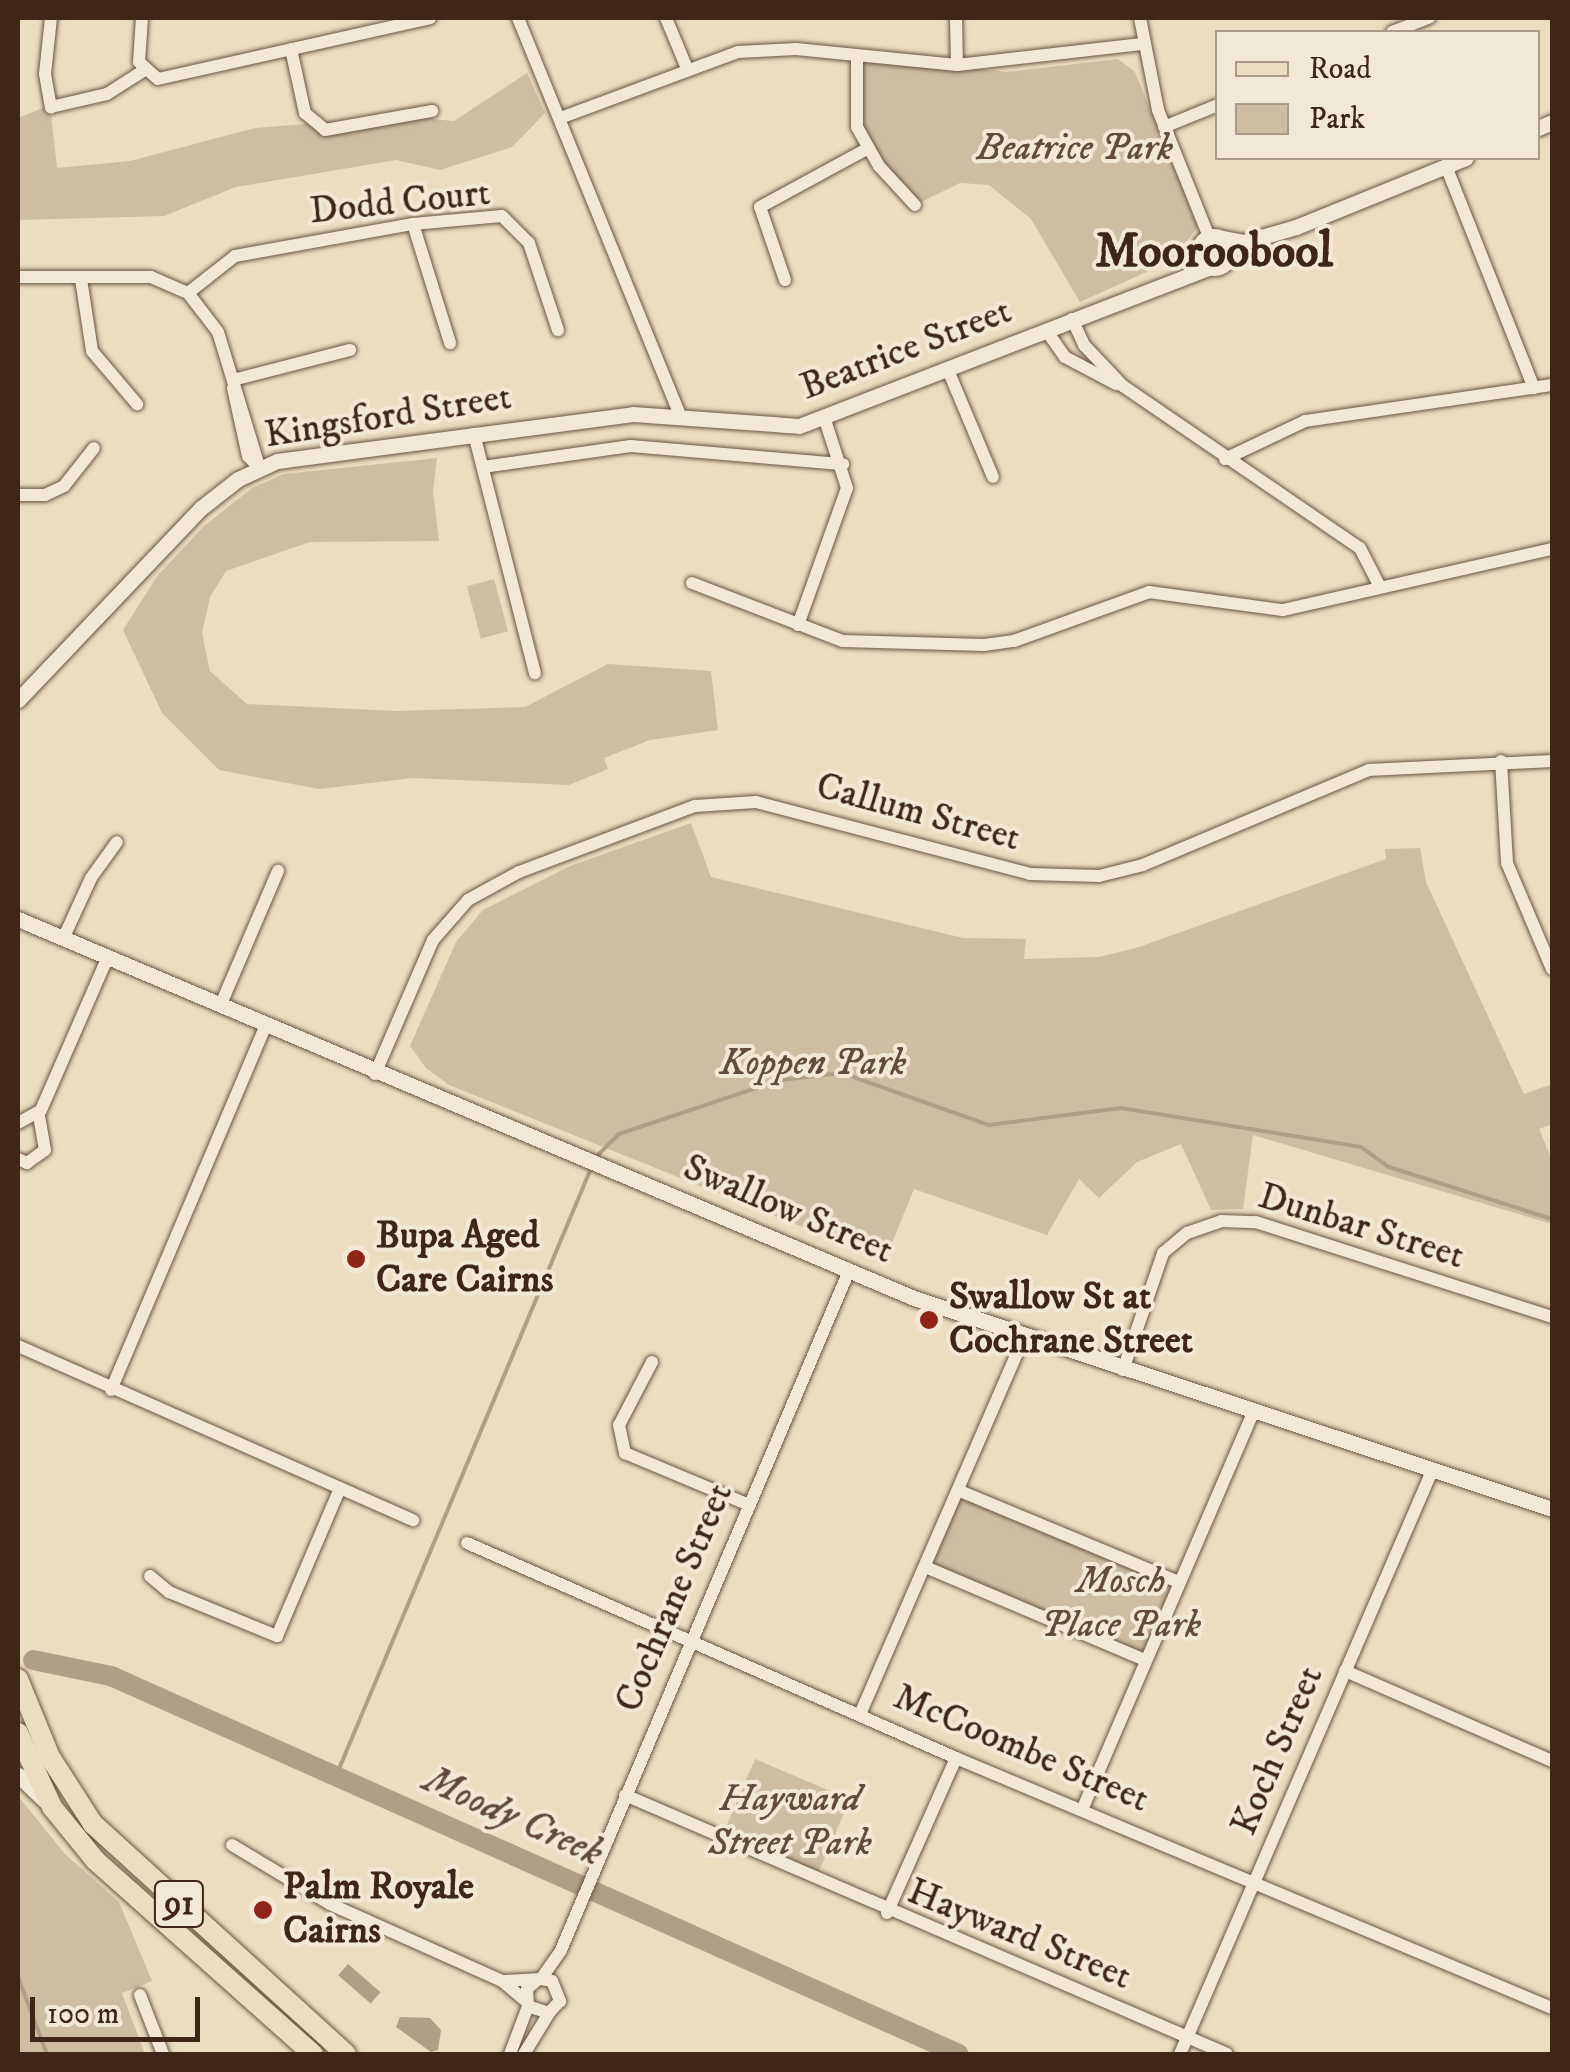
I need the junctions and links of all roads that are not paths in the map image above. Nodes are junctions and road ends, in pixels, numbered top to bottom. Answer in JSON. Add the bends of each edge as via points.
{"nodes":[{"id":1,"x":51,"y":18,"type":"edge"},
{"id":2,"x":142,"y":18,"type":"edge"},
{"id":3,"x":430,"y":18,"type":"edge"},
{"id":4,"x":518,"y":18,"type":"edge"},
{"id":5,"x":666,"y":18,"type":"edge"},
{"id":6,"x":956,"y":18,"type":"edge"},
{"id":7,"x":1140,"y":18,"type":"edge"},
{"id":8,"x":1429,"y":18,"type":"edge"},
{"id":9,"x":371,"y":24,"type":"edge"},
{"id":10,"x":1397,"y":30,"type":"edge"},
{"id":11,"x":1142,"y":44,"type":"junction"},
{"id":12,"x":291,"y":49,"type":"junction"},
{"id":13,"x":858,"y":58,"type":"junction"},
{"id":14,"x":957,"y":65,"type":"junction"},
{"id":15,"x":686,"y":66,"type":"junction"},
{"id":16,"x":143,"y":71,"type":"junction"},
{"id":17,"x":1215,"y":106,"type":"edge"},
{"id":18,"x":432,"y":112,"type":"dead end"},
{"id":19,"x":562,"y":117,"type":"junction"},
{"id":20,"x":1164,"y":127,"type":"junction"},
{"id":21,"x":867,"y":149,"type":"junction"},
{"id":22,"x":1461,"y":160,"type":"edge"},
{"id":23,"x":1446,"y":166,"type":"junction"},
{"id":24,"x":914,"y":205,"type":"dead end"},
{"id":25,"x":413,"y":224,"type":"junction"},
{"id":26,"x":1296,"y":227,"type":"junction"},
{"id":27,"x":1210,"y":240,"type":"junction"},
{"id":28,"x":1229,"y":258,"type":"junction"},
{"id":29,"x":1208,"y":268,"type":"junction"},
{"id":30,"x":18,"y":277,"type":"edge"},
{"id":31,"x":81,"y":280,"type":"junction"},
{"id":32,"x":785,"y":280,"type":"dead end"},
{"id":33,"x":1146,"y":289,"type":"junction"},
{"id":34,"x":188,"y":293,"type":"junction"},
{"id":35,"x":1072,"y":320,"type":"junction"},
{"id":36,"x":558,"y":330,"type":"dead end"},
{"id":37,"x":1046,"y":330,"type":"junction"},
{"id":38,"x":450,"y":343,"type":"dead end"},
{"id":39,"x":350,"y":350,"type":"dead end"},
{"id":40,"x":948,"y":370,"type":"junction"},
{"id":41,"x":233,"y":380,"type":"junction"},
{"id":42,"x":1552,"y":385,"type":"edge"},
{"id":43,"x":1123,"y":386,"type":"junction"},
{"id":44,"x":1534,"y":388,"type":"junction"},
{"id":45,"x":137,"y":404,"type":"dead end"},
{"id":46,"x":682,"y":419,"type":"junction"},
{"id":47,"x":825,"y":420,"type":"junction"},
{"id":48,"x":474,"y":434,"type":"junction"},
{"id":49,"x":94,"y":448,"type":"dead end"},
{"id":50,"x":1226,"y":458,"type":"junction"},
{"id":51,"x":843,"y":464,"type":"junction"},
{"id":52,"x":482,"y":467,"type":"junction"},
{"id":53,"x":260,"y":469,"type":"junction"},
{"id":54,"x":993,"y":477,"type":"dead end"},
{"id":55,"x":18,"y":495,"type":"edge"},
{"id":56,"x":1552,"y":549,"type":"edge"},
{"id":57,"x":692,"y":583,"type":"dead end"},
{"id":58,"x":1379,"y":586,"type":"junction"},
{"id":59,"x":798,"y":625,"type":"junction"},
{"id":60,"x":534,"y":673,"type":"dead end"},
{"id":61,"x":18,"y":700,"type":"edge"},
{"id":62,"x":1501,"y":761,"type":"junction"},
{"id":63,"x":1552,"y":762,"type":"edge"},
{"id":64,"x":118,"y":842,"type":"dead end"},
{"id":65,"x":278,"y":871,"type":"dead end"},
{"id":66,"x":18,"y":919,"type":"edge"},
{"id":67,"x":64,"y":939,"type":"junction"},
{"id":68,"x":108,"y":957,"type":"junction"},
{"id":69,"x":1552,"y":969,"type":"edge"},
{"id":70,"x":220,"y":1004,"type":"junction"},
{"id":71,"x":266,"y":1024,"type":"junction"},
{"id":72,"x":375,"y":1074,"type":"junction"},
{"id":73,"x":38,"y":1116,"type":"junction"},
{"id":74,"x":18,"y":1122,"type":"edge"},
{"id":75,"x":18,"y":1159,"type":"edge"},
{"id":76,"x":850,"y":1271,"type":"junction"},
{"id":77,"x":1552,"y":1317,"type":"edge"},
{"id":78,"x":1023,"y":1339,"type":"junction"},
{"id":79,"x":18,"y":1346,"type":"edge"},
{"id":80,"x":652,"y":1362,"type":"dead end"},
{"id":81,"x":1124,"y":1370,"type":"junction"},
{"id":82,"x":112,"y":1390,"type":"junction"},
{"id":83,"x":1253,"y":1412,"type":"junction"},
{"id":84,"x":1432,"y":1471,"type":"junction"},
{"id":85,"x":340,"y":1488,"type":"junction"},
{"id":86,"x":960,"y":1491,"type":"junction"},
{"id":87,"x":747,"y":1504,"type":"junction"},
{"id":88,"x":1552,"y":1509,"type":"edge"},
{"id":89,"x":413,"y":1520,"type":"dead end"},
{"id":90,"x":467,"y":1542,"type":"dead end"},
{"id":91,"x":928,"y":1568,"type":"junction"},
{"id":92,"x":150,"y":1576,"type":"dead end"},
{"id":93,"x":1179,"y":1582,"type":"junction"},
{"id":94,"x":691,"y":1638,"type":"junction"},
{"id":95,"x":1145,"y":1660,"type":"junction"},
{"id":96,"x":1345,"y":1671,"type":"junction"},
{"id":97,"x":18,"y":1678,"type":"edge"},
{"id":98,"x":861,"y":1712,"type":"junction"},
{"id":99,"x":22,"y":1738,"type":"edge"},
{"id":100,"x":956,"y":1758,"type":"junction"},
{"id":101,"x":1552,"y":1761,"type":"edge"},
{"id":102,"x":18,"y":1775,"type":"edge"},
{"id":103,"x":625,"y":1795,"type":"junction"},
{"id":104,"x":52,"y":1807,"type":"junction"},
{"id":105,"x":1082,"y":1810,"type":"junction"},
{"id":106,"x":232,"y":1844,"type":"dead end"},
{"id":107,"x":1256,"y":1882,"type":"junction"},
{"id":108,"x":887,"y":1914,"type":"junction"},
{"id":109,"x":561,"y":1950,"type":"junction"},
{"id":110,"x":538,"y":1980,"type":"junction"},
{"id":111,"x":502,"y":1981,"type":"junction"},
{"id":112,"x":560,"y":1990,"type":"junction"},
{"id":113,"x":140,"y":1996,"type":"dead end"},
{"id":114,"x":527,"y":2003,"type":"junction"},
{"id":115,"x":1552,"y":2008,"type":"edge"},
{"id":116,"x":549,"y":2014,"type":"junction"},
{"id":117,"x":1189,"y":2038,"type":"junction"},
{"id":118,"x":163,"y":2054,"type":"edge"},
{"id":119,"x":313,"y":2054,"type":"edge"},
{"id":120,"x":346,"y":2054,"type":"edge"},
{"id":121,"x":510,"y":2054,"type":"edge"},
{"id":122,"x":524,"y":2054,"type":"edge"},
{"id":123,"x":1180,"y":2054,"type":"edge"},
{"id":124,"x":1227,"y":2054,"type":"edge"}],
"edges":[{"from":1,"to":16,"type":"street","via":[[45,74],[51,106],[107,94]]},
{"from":2,"to":16,"type":"street"},
{"from":3,"to":9,"type":"street"},
{"from":4,"to":19,"type":"street"},
{"from":5,"to":15,"type":"street"},
{"from":6,"to":14,"type":"street"},
{"from":7,"to":11,"type":"street"},
{"from":8,"to":10,"type":"street"},
{"from":9,"to":12,"type":"street"},
{"from":11,"to":14,"type":"street"},
{"from":11,"to":20,"type":"street"},
{"from":12,"to":16,"type":"street","via":[[167,79]]},
{"from":12,"to":18,"type":"street","via":[[305,113],[325,130]]},
{"from":13,"to":14,"type":"street"},
{"from":13,"to":15,"type":"street","via":[[766,49]]},
{"from":13,"to":21,"type":"street","via":[[854,111]]},
{"from":15,"to":19,"type":"street"},
{"from":17,"to":20,"type":"street"},
{"from":19,"to":46,"type":"street"},
{"from":20,"to":27,"type":"street"},
{"from":21,"to":24,"type":"street"},
{"from":21,"to":32,"type":"street","via":[[760,207]]},
{"from":22,"to":23,"type":"street"},
{"from":23,"to":26,"type":"street"},
{"from":23,"to":44,"type":"street"},
{"from":25,"to":34,"type":"street","name":"Dodd Court","via":[[234,256]]},
{"from":25,"to":36,"type":"street","name":"Dodd Court","via":[[495,216],[518,226],[556,308]]},
{"from":25,"to":38,"type":"street"},
{"from":26,"to":27,"type":"street","via":[[1244,242]]},
{"from":26,"to":28,"type":"street"},
{"from":27,"to":28,"type":"street"},
{"from":27,"to":29,"type":"street"},
{"from":27,"to":33,"type":"street","name":"Beatrice Street"},
{"from":28,"to":29,"type":"street","name":"Beatrice Street"},
{"from":29,"to":33,"type":"street","name":"Beatrice Street"},
{"from":30,"to":31,"type":"street"},
{"from":31,"to":34,"type":"street","via":[[150,277]]},
{"from":31,"to":45,"type":"street","via":[[92,352]]},
{"from":33,"to":35,"type":"street","name":"Beatrice Street"},
{"from":34,"to":41,"type":"street","via":[[214,322]]},
{"from":35,"to":37,"type":"street","name":"Beatrice Street"},
{"from":35,"to":43,"type":"street","via":[[1084,344]]},
{"from":37,"to":40,"type":"street","name":"Beatrice Street"},
{"from":37,"to":43,"type":"street","via":[[1065,357]]},
{"from":39,"to":41,"type":"street"},
{"from":40,"to":47,"type":"street","name":"Beatrice Street"},
{"from":40,"to":54,"type":"street"},
{"from":41,"to":53,"type":"street","via":[[243,440]]},
{"from":42,"to":44,"type":"street"},
{"from":43,"to":50,"type":"street"},
{"from":44,"to":50,"type":"street","via":[[1305,421]]},
{"from":46,"to":47,"type":"street","name":"Beatrice Street","via":[[774,428]]},
{"from":46,"to":48,"type":"street","name":"Kingsford Street","via":[[633,414]]},
{"from":47,"to":51,"type":"street"},
{"from":48,"to":52,"type":"street"},
{"from":48,"to":53,"type":"street","name":"Kingsford Street","via":[[300,456]]},
{"from":49,"to":55,"type":"street","via":[[64,486]]},
{"from":50,"to":58,"type":"street","via":[[1360,548]]},
{"from":51,"to":52,"type":"street","name":"Kingsford Street","via":[[631,446]]},
{"from":51,"to":59,"type":"street","via":[[844,502]]},
{"from":52,"to":60,"type":"street"},
{"from":53,"to":61,"type":"street","name":"Kingsford Street","via":[[201,508]]},
{"from":56,"to":58,"type":"street"},
{"from":57,"to":59,"type":"street"},
{"from":58,"to":59,"type":"street","via":[[1262,610],[1149,592],[984,646],[856,644]]},
{"from":62,"to":63,"type":"street","name":"Callum Street"},
{"from":62,"to":69,"type":"street","via":[[1507,863]]},
{"from":62,"to":72,"type":"street","name":"Callum Street","via":[[1370,770],[1143,864],[1098,876],[1030,874],[756,802],[695,806],[520,872],[468,900],[433,940]]},
{"from":64,"to":67,"type":"street","via":[[91,878]]},
{"from":65,"to":70,"type":"street"},
{"from":66,"to":67,"type":"street","name":"Swallow Street"},
{"from":67,"to":68,"type":"street","name":"Swallow Street"},
{"from":68,"to":70,"type":"street","name":"Swallow Street"},
{"from":68,"to":73,"type":"street"},
{"from":70,"to":71,"type":"street","name":"Swallow Street"},
{"from":71,"to":72,"type":"street","name":"Swallow Street"},
{"from":71,"to":82,"type":"street"},
{"from":72,"to":76,"type":"street","name":"Swallow Street"},
{"from":73,"to":74,"type":"street"},
{"from":73,"to":75,"type":"street","via":[[46,1150],[27,1162]]},
{"from":76,"to":78,"type":"street","name":"Swallow Street"},
{"from":76,"to":87,"type":"street","name":"Cochrane Street"},
{"from":77,"to":81,"type":"street","name":"Dunbar Street","via":[[1256,1222],[1221,1221],[1187,1233],[1164,1253]]},
{"from":78,"to":81,"type":"street","name":"Swallow Street"},
{"from":78,"to":86,"type":"street"},
{"from":79,"to":82,"type":"street"},
{"from":80,"to":87,"type":"street","via":[[619,1425],[625,1453]]},
{"from":81,"to":83,"type":"street","name":"Swallow Street"},
{"from":82,"to":85,"type":"street"},
{"from":83,"to":84,"type":"street","name":"Swallow Street"},
{"from":83,"to":93,"type":"street"},
{"from":84,"to":88,"type":"street","name":"Swallow Street"},
{"from":84,"to":96,"type":"street","name":"Koch Street"},
{"from":85,"to":89,"type":"street"},
{"from":85,"to":92,"type":"street","via":[[277,1636],[169,1592]]},
{"from":86,"to":91,"type":"street"},
{"from":86,"to":93,"type":"street"},
{"from":87,"to":94,"type":"street","name":"Cochrane Street"},
{"from":90,"to":94,"type":"street","name":"McCoombe Street"},
{"from":91,"to":95,"type":"street"},
{"from":91,"to":98,"type":"street"},
{"from":93,"to":95,"type":"street"},
{"from":94,"to":98,"type":"street","name":"McCoombe Street"},
{"from":94,"to":103,"type":"street","name":"Cochrane Street"},
{"from":95,"to":105,"type":"street"},
{"from":96,"to":101,"type":"street"},
{"from":96,"to":107,"type":"street","name":"Koch Street"},
{"from":97,"to":99,"type":"main road","number":"91"},
{"from":98,"to":100,"type":"street","name":"McCoombe Street"},
{"from":99,"to":104,"type":"main road","number":"91"},
{"from":99,"to":120,"type":"main road","number":"91","via":[[93,1824]]},
{"from":100,"to":105,"type":"street","name":"McCoombe Street"},
{"from":100,"to":108,"type":"street"},
{"from":102,"to":104,"type":"street"},
{"from":103,"to":108,"type":"street","name":"Hayward Street"},
{"from":103,"to":109,"type":"street","name":"Cochrane Street"},
{"from":104,"to":119,"type":"main road","number":"91","via":[[95,1860]]},
{"from":105,"to":107,"type":"street","name":"McCoombe Street"},
{"from":106,"to":111,"type":"street","via":[[330,1904]]},
{"from":107,"to":115,"type":"street","name":"McCoombe Street"},
{"from":107,"to":117,"type":"street","name":"Koch Street"},
{"from":108,"to":117,"type":"street","name":"Hayward Street"},
{"from":109,"to":110,"type":"street","name":"Cochrane Street"},
{"from":109,"to":112,"type":"street","name":"Cochrane Street"},
{"from":110,"to":111,"type":"street"},
{"from":110,"to":112,"type":"street"},
{"from":110,"to":114,"type":"street","name":"Cochrane Street"},
{"from":111,"to":114,"type":"street"},
{"from":112,"to":116,"type":"street"},
{"from":113,"to":118,"type":"street"},
{"from":114,"to":116,"type":"street"},
{"from":114,"to":121,"type":"street"},
{"from":116,"to":122,"type":"street"},
{"from":117,"to":123,"type":"street","name":"Koch Street"},
{"from":117,"to":124,"type":"street","name":"Hayward Street"}]}
